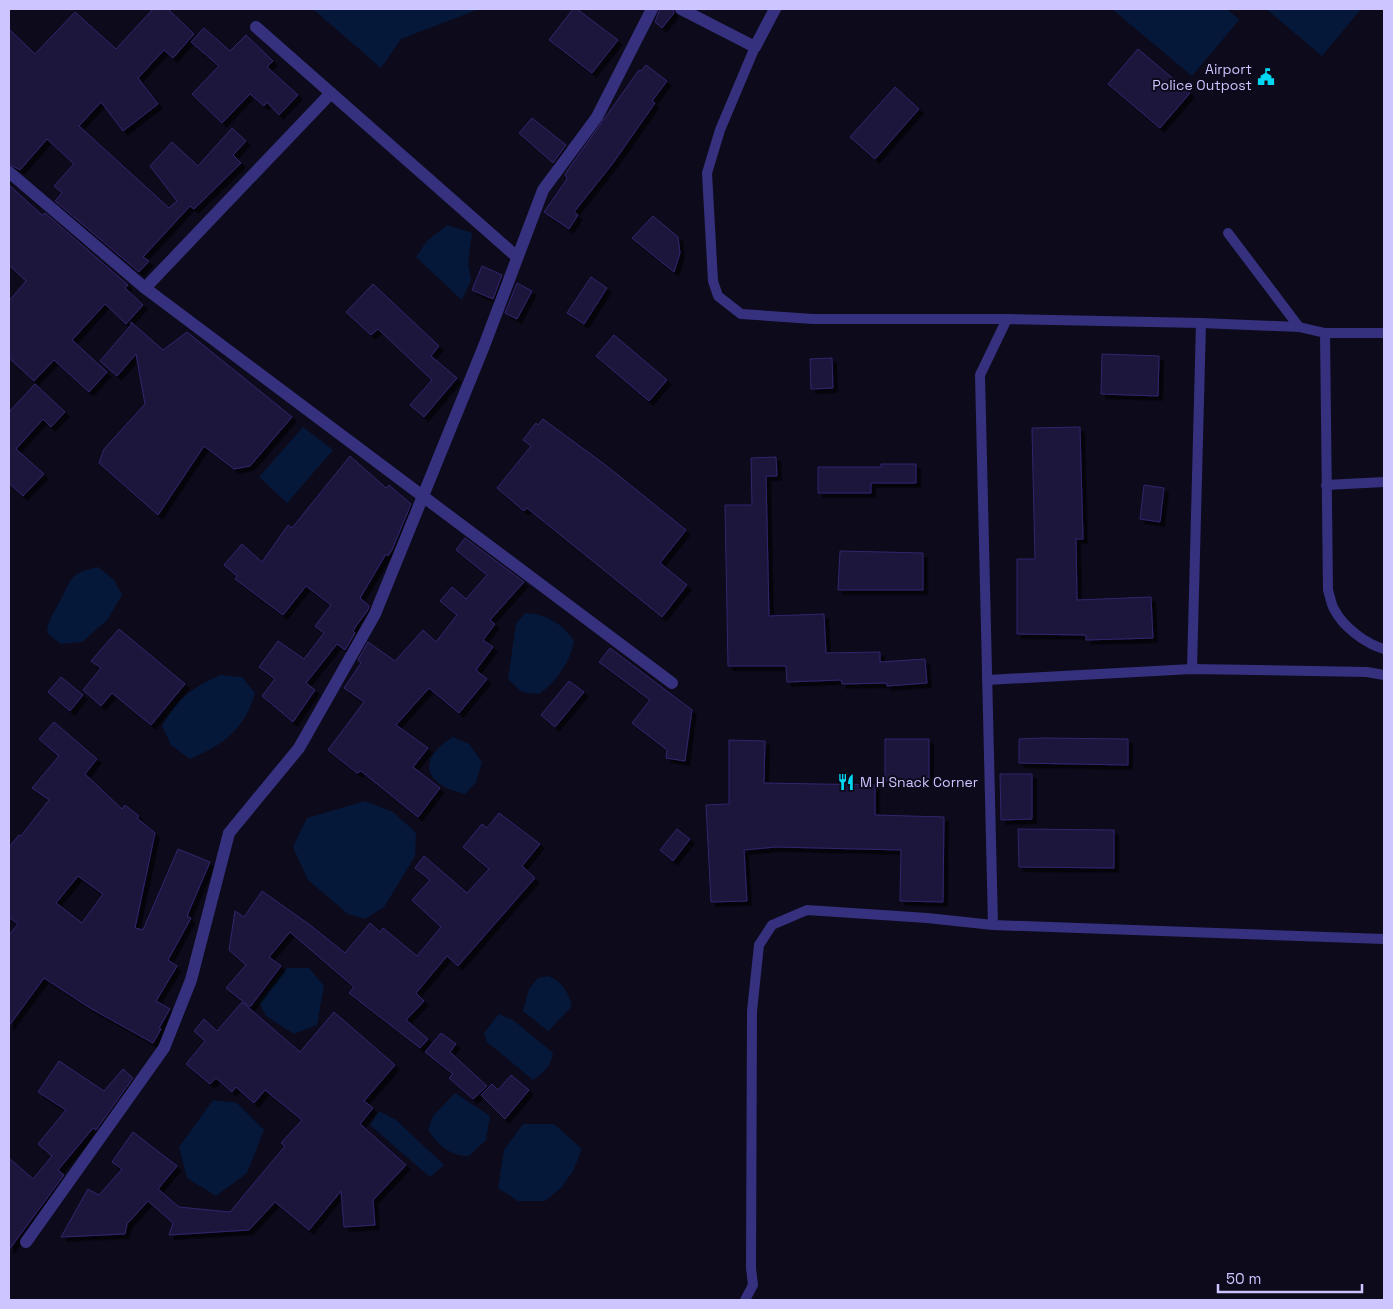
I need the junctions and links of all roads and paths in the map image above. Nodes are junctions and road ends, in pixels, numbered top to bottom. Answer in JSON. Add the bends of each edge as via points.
{"nodes":[{"id":1,"x":652,"y":9,"type":"edge"},
{"id":2,"x":681,"y":9,"type":"edge"},
{"id":3,"x":775,"y":9,"type":"edge"},
{"id":4,"x":256,"y":27,"type":"dead end"},
{"id":5,"x":755,"y":48,"type":"junction"},
{"id":6,"x":330,"y":93,"type":"junction"},
{"id":7,"x":9,"y":172,"type":"edge"},
{"id":8,"x":1228,"y":233,"type":"dead end"},
{"id":9,"x":517,"y":257,"type":"junction"},
{"id":10,"x":145,"y":288,"type":"junction"},
{"id":11,"x":1007,"y":319,"type":"junction"},
{"id":12,"x":1201,"y":323,"type":"junction"},
{"id":13,"x":1299,"y":327,"type":"junction"},
{"id":14,"x":1325,"y":333,"type":"junction"},
{"id":15,"x":1384,"y":333,"type":"edge"},
{"id":16,"x":1384,"y":482,"type":"edge"},
{"id":17,"x":1326,"y":485,"type":"junction"},
{"id":18,"x":423,"y":496,"type":"junction"},
{"id":19,"x":1384,"y":649,"type":"edge"},
{"id":20,"x":1192,"y":670,"type":"junction"},
{"id":21,"x":1384,"y":675,"type":"edge"},
{"id":22,"x":987,"y":680,"type":"junction"},
{"id":23,"x":672,"y":683,"type":"dead end"},
{"id":24,"x":993,"y":925,"type":"junction"},
{"id":25,"x":1384,"y":939,"type":"edge"},
{"id":26,"x":26,"y":1242,"type":"dead end"},
{"id":27,"x":753,"y":1285,"type":"junction"},
{"id":28,"x":745,"y":1300,"type":"edge"},
{"id":29,"x":755,"y":1300,"type":"edge"}],
"edges":[{"from":1,"to":9,"type":"street","via":[[597,117],[543,190]]},
{"from":2,"to":5,"type":"street"},
{"from":3,"to":5,"type":"street"},
{"from":4,"to":6,"type":"street"},
{"from":5,"to":11,"type":"lane","via":[[720,130],[707,173],[713,280],[718,296],[741,314],[813,319]]},
{"from":6,"to":9,"type":"street"},
{"from":6,"to":10,"type":"street"},
{"from":7,"to":10,"type":"street"},
{"from":8,"to":13,"type":"lane"},
{"from":9,"to":18,"type":"street"},
{"from":10,"to":18,"type":"street"},
{"from":11,"to":12,"type":"lane"},
{"from":11,"to":22,"type":"lane","via":[[980,375]]},
{"from":12,"to":13,"type":"lane"},
{"from":12,"to":20,"type":"lane"},
{"from":13,"to":14,"type":"lane"},
{"from":14,"to":15,"type":"lane"},
{"from":14,"to":17,"type":"lane"},
{"from":16,"to":17,"type":"lane"},
{"from":17,"to":19,"type":"lane","via":[[1328,590],[1334,610],[1369,644]]},
{"from":18,"to":23,"type":"street"},
{"from":18,"to":26,"type":"street","via":[[375,614],[333,691],[299,748],[229,833],[191,980],[164,1048]]},
{"from":20,"to":21,"type":"lane","via":[[1367,672]]},
{"from":20,"to":22,"type":"lane"},
{"from":22,"to":24,"type":"lane"},
{"from":24,"to":25,"type":"lane"},
{"from":24,"to":27,"type":"lane","via":[[807,910],[772,925],[759,945],[752,1012],[750,1268]]},
{"from":27,"to":28,"type":"lane"},
{"from":27,"to":29,"type":"lane"}]}
